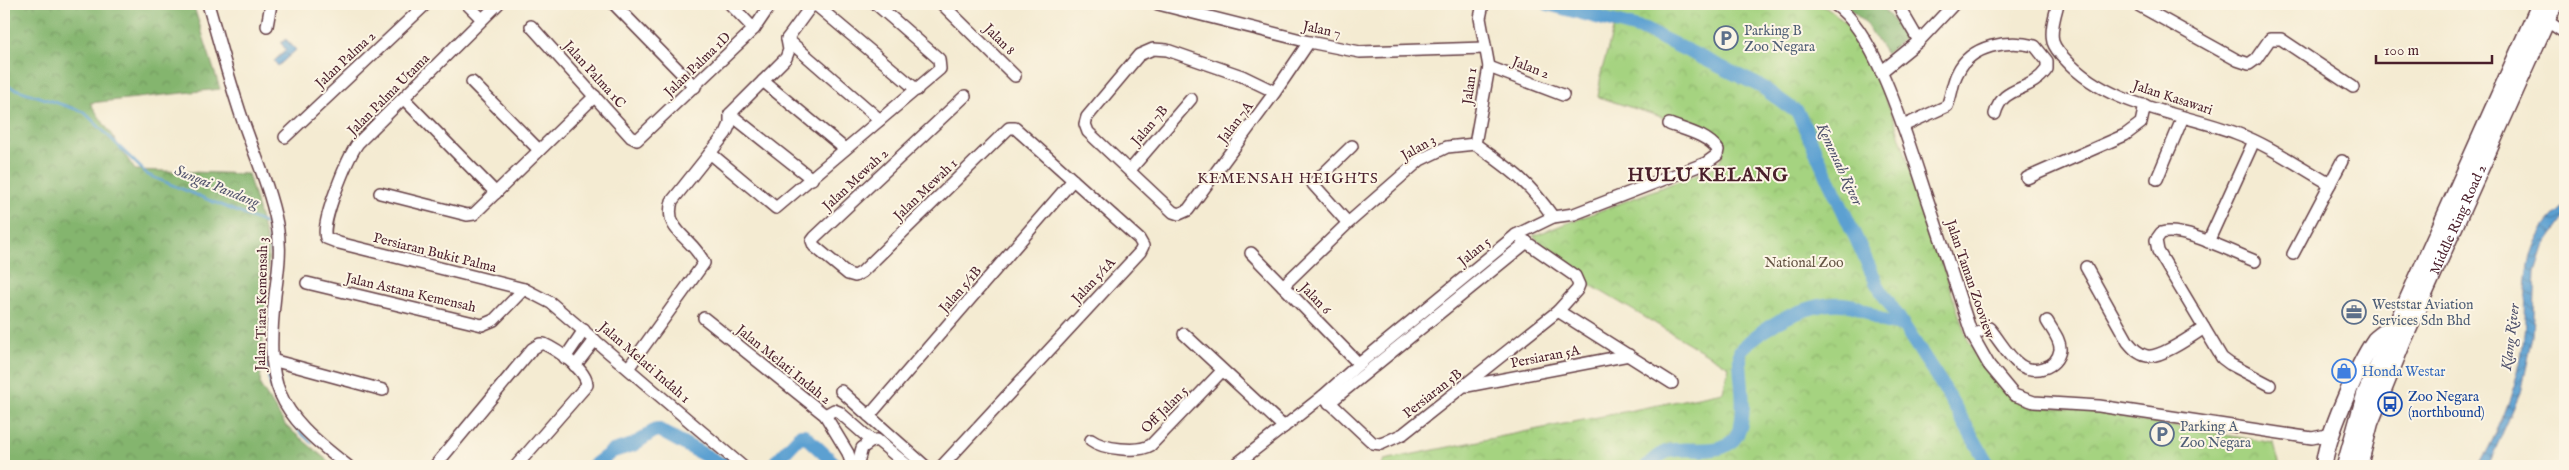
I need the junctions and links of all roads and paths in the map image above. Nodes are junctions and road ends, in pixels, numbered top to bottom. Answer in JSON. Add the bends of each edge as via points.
{"nodes":[{"id":1,"x":208,"y":4,"type":"edge"},
{"id":2,"x":272,"y":4,"type":"edge"},
{"id":3,"x":426,"y":4,"type":"edge"},
{"id":4,"x":467,"y":4,"type":"edge"},
{"id":5,"x":498,"y":4,"type":"edge"},
{"id":6,"x":614,"y":4,"type":"edge"},
{"id":7,"x":730,"y":4,"type":"edge"},
{"id":8,"x":772,"y":4,"type":"edge"},
{"id":9,"x":876,"y":4,"type":"edge"},
{"id":10,"x":942,"y":4,"type":"edge"},
{"id":11,"x":1158,"y":4,"type":"edge"},
{"id":12,"x":1483,"y":4,"type":"edge"},
{"id":13,"x":1834,"y":4,"type":"edge"},
{"id":14,"x":1902,"y":4,"type":"edge"},
{"id":15,"x":1954,"y":4,"type":"edge"},
{"id":16,"x":2058,"y":4,"type":"edge"},
{"id":17,"x":2540,"y":4,"type":"edge"},
{"id":18,"x":2554,"y":4,"type":"edge"},
{"id":19,"x":2142,"y":5,"type":"edge"},
{"id":20,"x":482,"y":19,"type":"junction"},
{"id":21,"x":2547,"y":21,"type":"junction"},
{"id":22,"x":266,"y":26,"type":"dead end"},
{"id":23,"x":531,"y":26,"type":"dead end"},
{"id":24,"x":754,"y":29,"type":"junction"},
{"id":25,"x":2565,"y":33,"type":"edge"},
{"id":26,"x":787,"y":39,"type":"junction"},
{"id":27,"x":1919,"y":41,"type":"junction"},
{"id":28,"x":1309,"y":42,"type":"junction"},
{"id":29,"x":1484,"y":48,"type":"junction"},
{"id":30,"x":1489,"y":67,"type":"junction"},
{"id":31,"x":1881,"y":72,"type":"junction"},
{"id":32,"x":1015,"y":76,"type":"dead end"},
{"id":33,"x":763,"y":81,"type":"junction"},
{"id":34,"x":472,"y":82,"type":"dead end"},
{"id":35,"x":695,"y":87,"type":"junction"},
{"id":36,"x":2353,"y":88,"type":"dead end"},
{"id":37,"x":917,"y":90,"type":"junction"},
{"id":38,"x":1275,"y":92,"type":"junction"},
{"id":39,"x":1563,"y":95,"type":"dead end"},
{"id":40,"x":595,"y":96,"type":"junction"},
{"id":41,"x":965,"y":96,"type":"dead end"},
{"id":42,"x":404,"y":99,"type":"junction"},
{"id":43,"x":1191,"y":100,"type":"dead end"},
{"id":44,"x":2146,"y":105,"type":"junction"},
{"id":45,"x":730,"y":114,"type":"junction"},
{"id":46,"x":1995,"y":114,"type":"dead end"},
{"id":47,"x":2183,"y":117,"type":"junction"},
{"id":48,"x":880,"y":120,"type":"junction"},
{"id":49,"x":1669,"y":124,"type":"dead end"},
{"id":50,"x":1903,"y":126,"type":"junction"},
{"id":51,"x":1009,"y":128,"type":"joint"},
{"id":52,"x":285,"y":136,"type":"dead end"},
{"id":53,"x":637,"y":140,"type":"joint"},
{"id":54,"x":2254,"y":141,"type":"junction"},
{"id":55,"x":1475,"y":144,"type":"junction"},
{"id":56,"x":1352,"y":146,"type":"dead end"},
{"id":57,"x":845,"y":149,"type":"junction"},
{"id":58,"x":539,"y":150,"type":"junction"},
{"id":59,"x":710,"y":153,"type":"junction"},
{"id":60,"x":2342,"y":161,"type":"dead end"},
{"id":61,"x":1130,"y":170,"type":"junction"},
{"id":62,"x":2027,"y":178,"type":"dead end"},
{"id":63,"x":812,"y":179,"type":"junction"},
{"id":64,"x":2156,"y":179,"type":"dead end"},
{"id":65,"x":1073,"y":180,"type":"junction"},
{"id":66,"x":2330,"y":184,"type":"junction"},
{"id":67,"x":496,"y":192,"type":"junction"},
{"id":68,"x":380,"y":193,"type":"dead end"},
{"id":69,"x":1553,"y":217,"type":"junction"},
{"id":70,"x":1348,"y":223,"type":"junction"},
{"id":71,"x":1516,"y":235,"type":"junction"},
{"id":72,"x":1527,"y":242,"type":"junction"},
{"id":73,"x":2208,"y":242,"type":"junction"},
{"id":74,"x":339,"y":243,"type":"joint"},
{"id":75,"x":1251,"y":253,"type":"dead end"},
{"id":76,"x":2293,"y":254,"type":"dead end"},
{"id":77,"x":2255,"y":261,"type":"dead end"},
{"id":78,"x":2086,"y":267,"type":"dead end"},
{"id":79,"x":862,"y":272,"type":"joint"},
{"id":80,"x":308,"y":283,"type":"dead end"},
{"id":81,"x":1283,"y":286,"type":"junction"},
{"id":82,"x":524,"y":289,"type":"junction"},
{"id":83,"x":1558,"y":311,"type":"junction"},
{"id":84,"x":704,"y":318,"type":"dead end"},
{"id":85,"x":2047,"y":321,"type":"dead end"},
{"id":86,"x":2395,"y":324,"type":"junction"},
{"id":87,"x":2204,"y":328,"type":"junction"},
{"id":88,"x":584,"y":330,"type":"junction"},
{"id":89,"x":1184,"y":334,"type":"dead end"},
{"id":90,"x":1972,"y":334,"type":"junction"},
{"id":91,"x":595,"y":340,"type":"junction"},
{"id":92,"x":1630,"y":355,"type":"junction"},
{"id":93,"x":565,"y":358,"type":"junction"},
{"id":94,"x":272,"y":360,"type":"junction"},
{"id":95,"x":1359,"y":364,"type":"junction"},
{"id":96,"x":575,"y":366,"type":"junction"},
{"id":97,"x":629,"y":367,"type":"junction"},
{"id":98,"x":1222,"y":371,"type":"junction"},
{"id":99,"x":1672,"y":383,"type":"dead end"},
{"id":100,"x":2270,"y":385,"type":"dead end"},
{"id":101,"x":1465,"y":386,"type":"junction"},
{"id":102,"x":383,"y":390,"type":"dead end"},
{"id":103,"x":841,"y":390,"type":"dead end"},
{"id":104,"x":1326,"y":400,"type":"junction"},
{"id":105,"x":825,"y":415,"type":"junction"},
{"id":106,"x":869,"y":416,"type":"junction"},
{"id":107,"x":1284,"y":428,"type":"junction"},
{"id":108,"x":2332,"y":430,"type":"junction"},
{"id":109,"x":2312,"y":438,"type":"junction"},
{"id":110,"x":1091,"y":440,"type":"dead end"},
{"id":111,"x":872,"y":441,"type":"junction"},
{"id":112,"x":2324,"y":463,"type":"edge"},
{"id":113,"x":348,"y":466,"type":"edge"},
{"id":114,"x":435,"y":466,"type":"edge"},
{"id":115,"x":516,"y":466,"type":"edge"},
{"id":116,"x":742,"y":466,"type":"edge"},
{"id":117,"x":852,"y":466,"type":"edge"},
{"id":118,"x":857,"y":466,"type":"edge"},
{"id":119,"x":908,"y":466,"type":"edge"},
{"id":120,"x":925,"y":466,"type":"edge"},
{"id":121,"x":942,"y":466,"type":"edge"},
{"id":122,"x":1234,"y":466,"type":"edge"},
{"id":123,"x":2345,"y":466,"type":"edge"},
{"id":124,"x":2359,"y":466,"type":"edge"}],
"edges":[{"from":1,"to":94,"type":"street","name":"Jalan Tiara Kemensah 3","via":[[277,225],[279,259]]},
{"from":2,"to":22,"type":"street"},
{"from":3,"to":52,"type":"street","name":"Jalan Palma 2"},
{"from":4,"to":20,"type":"street"},
{"from":5,"to":20,"type":"street","name":"Jalan Palma Utama"},
{"from":6,"to":35,"type":"street"},
{"from":7,"to":24,"type":"street"},
{"from":8,"to":24,"type":"street","name":"Jalan Palma 1D"},
{"from":9,"to":37,"type":"street","via":[[939,59],[940,69]]},
{"from":10,"to":32,"type":"street","name":"Jalan 8"},
{"from":11,"to":28,"type":"street","name":"Jalan 7"},
{"from":12,"to":29,"type":"street","name":"Jalan 1","via":[[1480,18]]},
{"from":13,"to":31,"type":"street","name":"Jalan Taman Zooview","via":[[1854,22]]},
{"from":14,"to":27,"type":"street","via":[[1901,10]]},
{"from":15,"to":27,"type":"street"},
{"from":16,"to":44,"type":"street","name":"Jalan Kasawari","via":[[2052,32],[2053,43],[2062,56],[2103,90]]},
{"from":17,"to":86,"type":"highway","name":"Middle Ring Road 2"},
{"from":18,"to":21,"type":"highway","name":"Middle Ring Road 2"},
{"from":19,"to":36,"type":"street","via":[[2249,64],[2270,39],[2276,38]]},
{"from":20,"to":42,"type":"street","name":"Jalan Palma Utama"},
{"from":21,"to":25,"type":"street"},
{"from":21,"to":124,"type":"highway","name":"Middle Ring Road 2","via":[[2395,359],[2370,423]]},
{"from":23,"to":40,"type":"street","name":"Jalan Palma 1C"},
{"from":24,"to":35,"type":"street","name":"Jalan Palma 1D"},
{"from":26,"to":33,"type":"street","via":[[789,50],[786,58]]},
{"from":26,"to":37,"type":"street","via":[[806,10],[817,6]]},
{"from":26,"to":48,"type":"street"},
{"from":27,"to":31,"type":"street"},
{"from":28,"to":29,"type":"street","name":"Jalan 7","via":[[1360,52]]},
{"from":28,"to":38,"type":"street","name":"Jalan 7A"},
{"from":29,"to":30,"type":"street","name":"Jalan 1"},
{"from":30,"to":39,"type":"street","name":"Jalan 2"},
{"from":30,"to":55,"type":"street","name":"Jalan 1"},
{"from":31,"to":50,"type":"street","name":"Jalan Taman Zooview"},
{"from":33,"to":45,"type":"street"},
{"from":33,"to":57,"type":"street"},
{"from":34,"to":58,"type":"street"},
{"from":35,"to":53,"type":"street","name":"Jalan Palma 1D"},
{"from":37,"to":48,"type":"street"},
{"from":38,"to":61,"type":"street","name":"Jalan 7A","via":[[1188,210],[1179,214],[1173,212]]},
{"from":38,"to":61,"type":"street","via":[[1242,76],[1167,50],[1153,48],[1139,55],[1087,116],[1085,124],[1088,132]]},
{"from":40,"to":53,"type":"street","name":"Jalan Palma 1C"},
{"from":40,"to":58,"type":"street"},
{"from":41,"to":79,"type":"street","name":"Jalan Mewah 2","via":[[812,241],[848,274],[855,276]]},
{"from":42,"to":67,"type":"street"},
{"from":42,"to":74,"type":"street","name":"Jalan Palma Utama","via":[[350,154],[324,233],[330,241]]},
{"from":43,"to":61,"type":"street","name":"Jalan 7B"},
{"from":44,"to":47,"type":"street","name":"Jalan Kasawari"},
{"from":44,"to":62,"type":"street","via":[[2141,123],[2125,136]]},
{"from":45,"to":59,"type":"street","via":[[726,133]]},
{"from":45,"to":63,"type":"street"},
{"from":46,"to":50,"type":"street","via":[[1998,102],[2005,94],[2030,85],[2046,69],[2047,61],[2035,46],[2005,43],[1976,53],[1957,73],[1947,106]]},
{"from":47,"to":54,"type":"street","name":"Jalan Kasawari"},
{"from":47,"to":64,"type":"street"},
{"from":48,"to":57,"type":"street"},
{"from":49,"to":69,"type":"street","name":"Jalan 5","via":[[1705,139],[1718,150],[1717,155],[1706,163],[1574,214]]},
{"from":50,"to":90,"type":"street","name":"Jalan Taman Zooview"},
{"from":51,"to":65,"type":"street","name":"Jalan 5/1A","via":[[1015,128]]},
{"from":51,"to":79,"type":"street","name":"Jalan Mewah 1"},
{"from":54,"to":66,"type":"street","name":"Jalan Kasawari"},
{"from":54,"to":73,"type":"street"},
{"from":55,"to":69,"type":"street","via":[[1520,176]]},
{"from":55,"to":70,"type":"street","name":"Jalan 3","via":[[1447,147],[1420,160]]},
{"from":56,"to":70,"type":"street","via":[[1313,184]]},
{"from":57,"to":63,"type":"street"},
{"from":58,"to":67,"type":"street"},
{"from":59,"to":63,"type":"street","via":[[773,207],[780,206]]},
{"from":59,"to":97,"type":"street","via":[[672,201],[669,212],[673,226],[699,250],[704,263]]},
{"from":60,"to":66,"type":"street"},
{"from":65,"to":106,"type":"street","name":"Jalan 5/1B"},
{"from":65,"to":121,"type":"street","name":"Jalan 5/1A","via":[[1139,239],[1140,252]]},
{"from":66,"to":76,"type":"street"},
{"from":67,"to":68,"type":"street","via":[[474,214],[467,215]]},
{"from":69,"to":71,"type":"street","name":"Jalan 5"},
{"from":70,"to":81,"type":"street","name":"Jalan 3"},
{"from":71,"to":72,"type":"street"},
{"from":71,"to":95,"type":"street","name":"Jalan 5"},
{"from":72,"to":83,"type":"street","via":[[1578,280],[1577,290]]},
{"from":72,"to":104,"type":"street","name":"Jalan 5"},
{"from":73,"to":77,"type":"street"},
{"from":73,"to":87,"type":"street","via":[[2167,232],[2156,240],[2156,246]]},
{"from":74,"to":82,"type":"street","name":"Persiaran Bukit Palma"},
{"from":75,"to":81,"type":"street","name":"Jalan 6"},
{"from":78,"to":87,"type":"street","via":[[2128,342],[2137,352],[2148,356],[2159,354]]},
{"from":80,"to":82,"type":"street","name":"Jalan Astana Kemensah","via":[[482,324],[494,320]]},
{"from":81,"to":95,"type":"street","name":"Jalan 6"},
{"from":82,"to":88,"type":"street","name":"Jalan Melati Indah 1","via":[[551,303]]},
{"from":83,"to":92,"type":"street","name":"Persiaran 5A"},
{"from":83,"to":101,"type":"street","name":"Persiaran 5B"},
{"from":84,"to":105,"type":"street","name":"Jalan Melati Indah 2"},
{"from":85,"to":90,"type":"street","via":[[2058,338],[2060,349],[2057,358],[2042,369],[2031,370],[2019,364],[1989,328]]},
{"from":86,"to":108,"type":"highway","via":[[2376,339]]},
{"from":86,"to":123,"type":"highway","name":"Middle Ring Road 2","via":[[2365,395]]},
{"from":87,"to":100,"type":"street","via":[[2222,358]]},
{"from":88,"to":91,"type":"street","name":"Jalan Melati Indah 1"},
{"from":88,"to":93,"type":"street"},
{"from":89,"to":98,"type":"street"},
{"from":90,"to":109,"type":"street","name":"Jalan Taman Zooview","via":[[1988,365],[2014,395],[2034,402],[2099,406]]},
{"from":91,"to":96,"type":"street"},
{"from":91,"to":97,"type":"street","name":"Jalan Melati Indah 1"},
{"from":92,"to":99,"type":"street","name":"Persiaran 5A"},
{"from":92,"to":101,"type":"street","name":"Persiaran 5A"},
{"from":93,"to":96,"type":"street"},
{"from":93,"to":114,"type":"street","via":[[544,344],[532,349]]},
{"from":94,"to":102,"type":"street"},
{"from":94,"to":113,"type":"street","name":"Jalan Tiara Kemensah 3","via":[[280,398],[292,416]]},
{"from":95,"to":104,"type":"street","name":"Jalan 5"},
{"from":96,"to":115,"type":"street","via":[[586,378],[587,385]]},
{"from":97,"to":116,"type":"street","name":"Jalan Melati Indah 1"},
{"from":98,"to":107,"type":"street"},
{"from":98,"to":110,"type":"street","name":"Off Jalan 5","via":[[1143,450],[1134,451]]},
{"from":101,"to":104,"type":"street","name":"Persiaran 5B","via":[[1404,434],[1381,444],[1373,443]]},
{"from":103,"to":106,"type":"street"},
{"from":104,"to":107,"type":"street","name":"Jalan 5"},
{"from":105,"to":111,"type":"street","via":[[834,410],[839,412]]},
{"from":105,"to":117,"type":"street","name":"Jalan Melati Indah 2","via":[[848,453]]},
{"from":106,"to":120,"type":"street"},
{"from":107,"to":122,"type":"street","name":"Jalan 5"},
{"from":108,"to":109,"type":"street","via":[[2327,435]]},
{"from":108,"to":112,"type":"highway"},
{"from":109,"to":112,"type":"street"},
{"from":111,"to":118,"type":"street","via":[[862,448]]},
{"from":111,"to":119,"type":"street","via":[[877,440]]}]}
